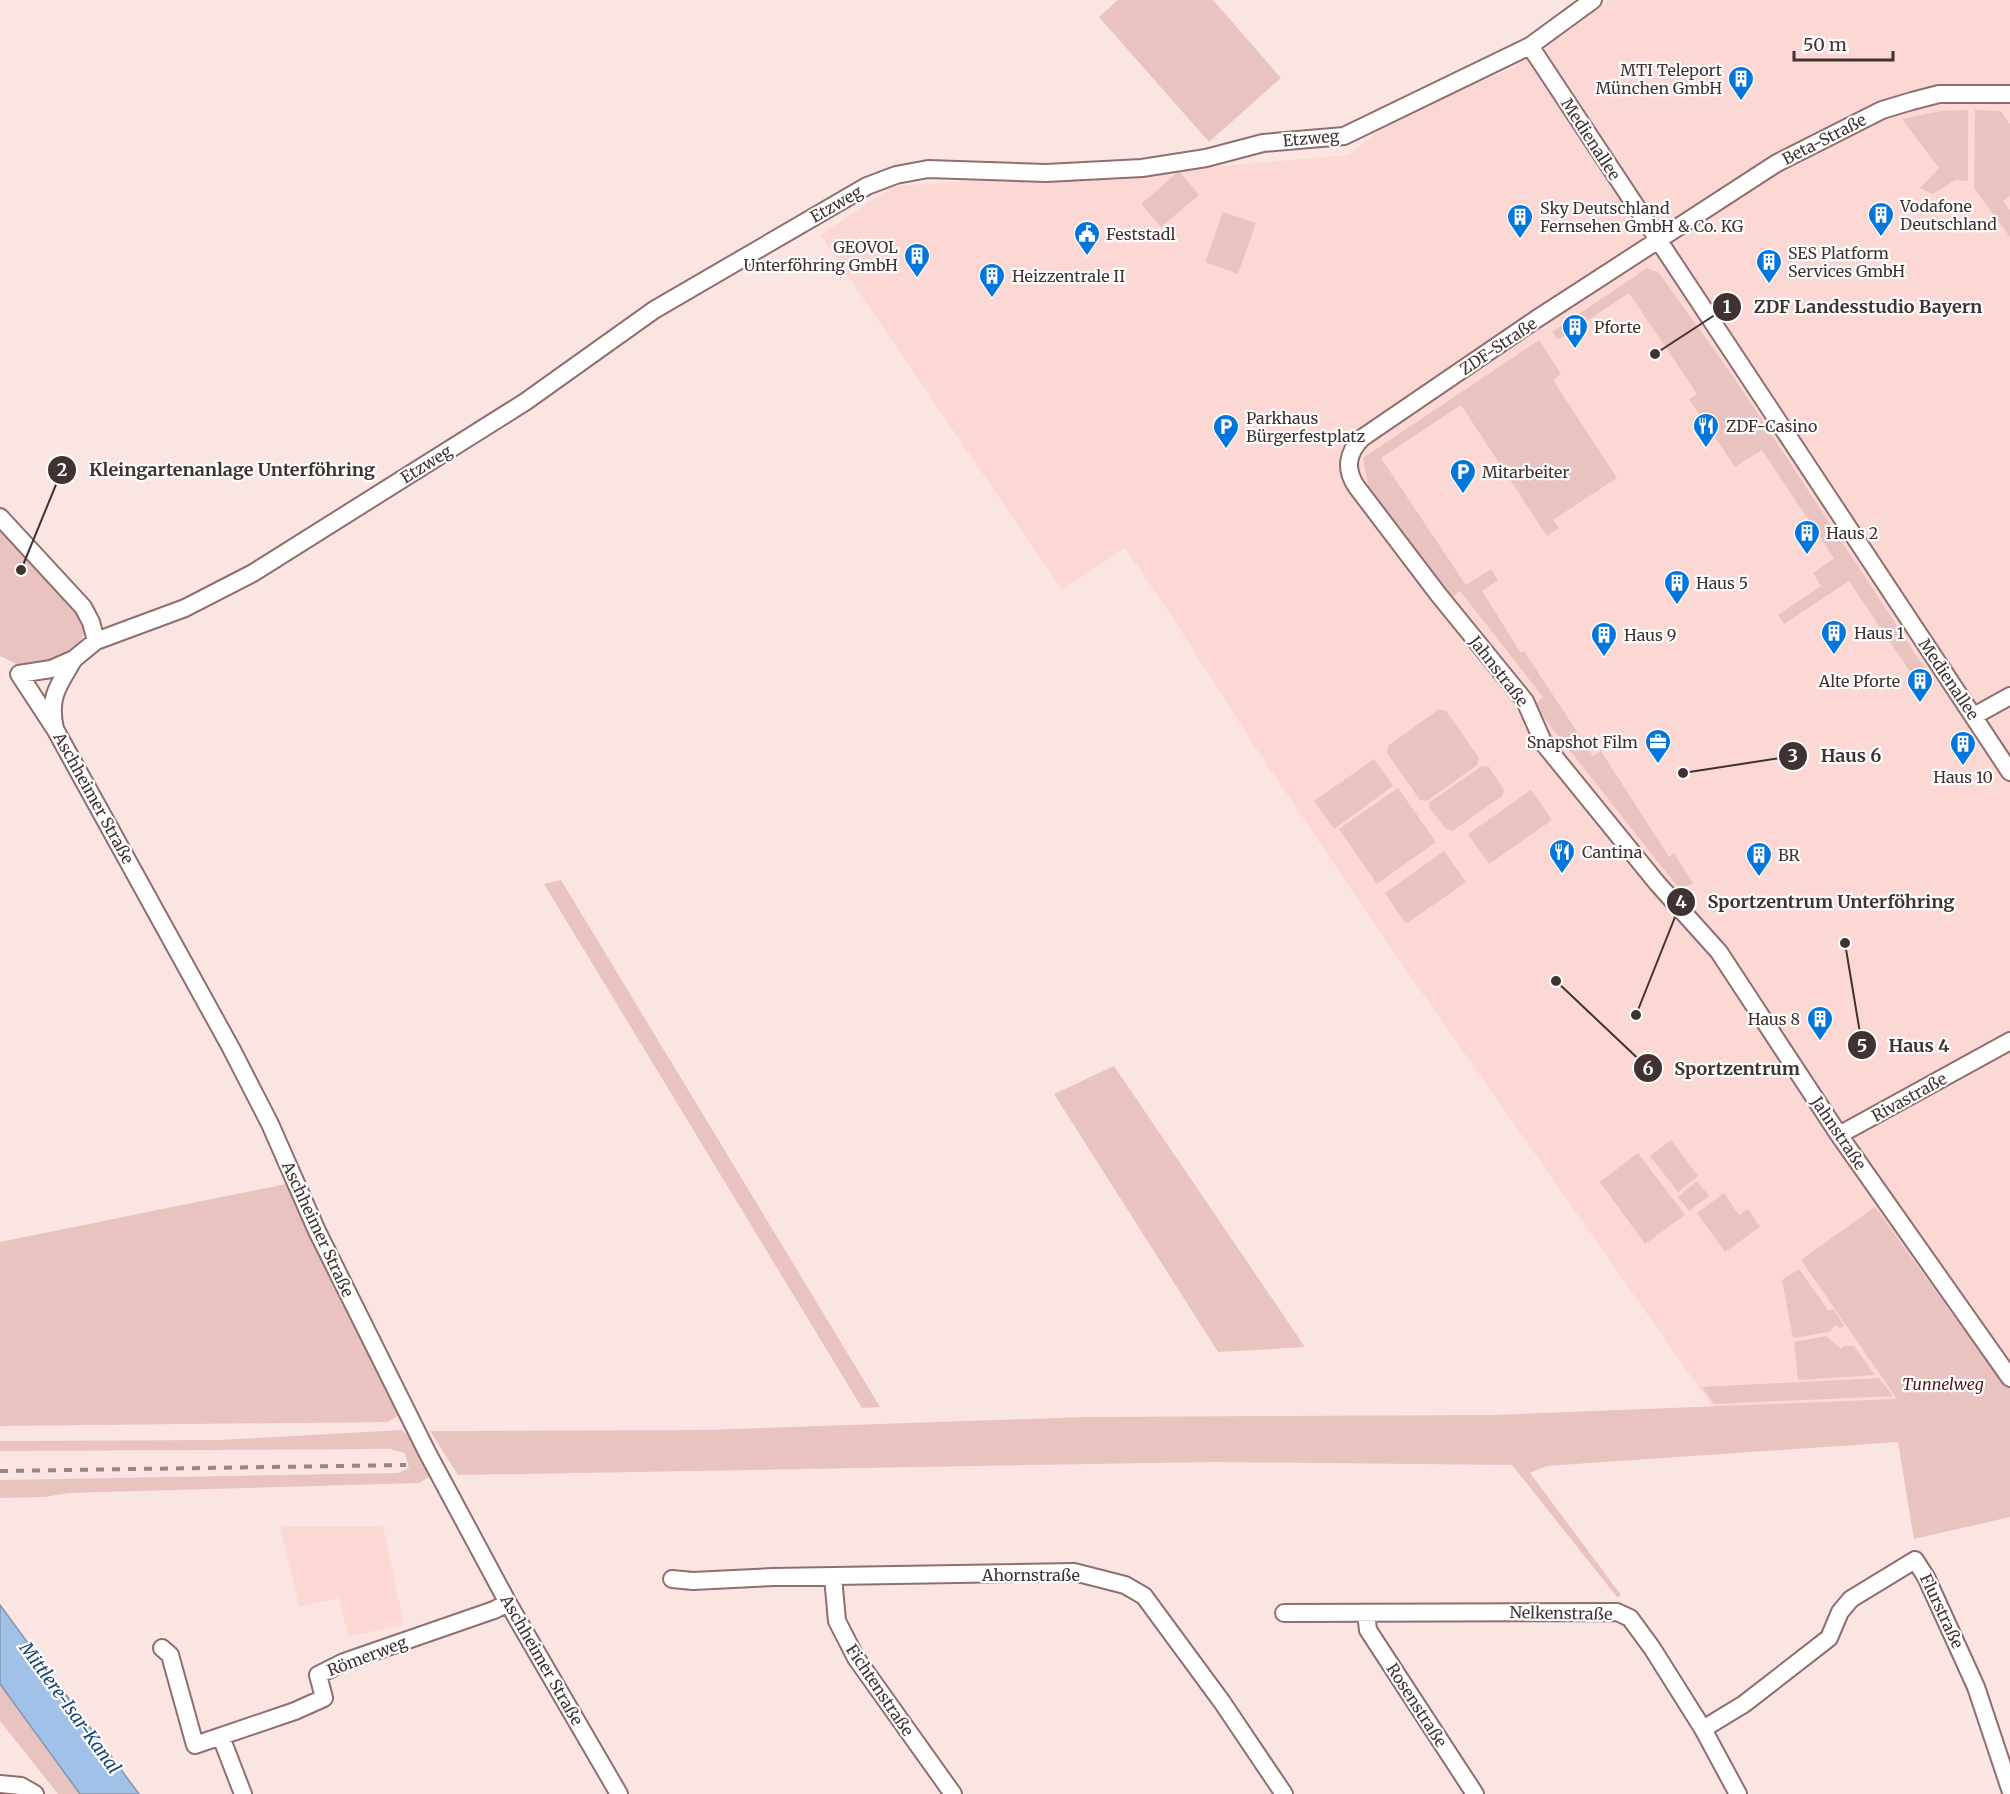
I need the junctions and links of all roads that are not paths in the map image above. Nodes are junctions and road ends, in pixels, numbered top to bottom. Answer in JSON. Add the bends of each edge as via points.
{"nodes":[{"id":1,"x":1593,"y":0,"type":"edge"},
{"id":2,"x":1530,"y":46,"type":"junction"},
{"id":3,"x":2010,"y":94,"type":"edge"},
{"id":4,"x":1657,"y":241,"type":"junction"},
{"id":5,"x":1349,"y":459,"type":"joint"},
{"id":6,"x":0,"y":517,"type":"edge"},
{"id":7,"x":96,"y":641,"type":"junction"},
{"id":8,"x":74,"y":659,"type":"junction"},
{"id":9,"x":2010,"y":696,"type":"edge"},
{"id":10,"x":1974,"y":716,"type":"junction"},
{"id":11,"x":55,"y":729,"type":"junction"},
{"id":12,"x":2010,"y":772,"type":"edge"},
{"id":13,"x":2010,"y":1041,"type":"edge"},
{"id":14,"x":1839,"y":1135,"type":"junction"},
{"id":15,"x":2010,"y":1378,"type":"edge"},
{"id":16,"x":833,"y":1577,"type":"junction"},
{"id":17,"x":672,"y":1579,"type":"dead end"},
{"id":18,"x":508,"y":1603,"type":"junction"},
{"id":19,"x":1366,"y":1613,"type":"junction"},
{"id":20,"x":1284,"y":1614,"type":"dead end"},
{"id":21,"x":162,"y":1648,"type":"dead end"},
{"id":22,"x":1703,"y":1730,"type":"junction"},
{"id":23,"x":221,"y":1737,"type":"junction"},
{"id":24,"x":0,"y":1784,"type":"edge"},
{"id":25,"x":2010,"y":1789,"type":"edge"},
{"id":26,"x":35,"y":1794,"type":"edge"},
{"id":27,"x":243,"y":1794,"type":"edge"},
{"id":28,"x":619,"y":1794,"type":"edge"},
{"id":29,"x":953,"y":1794,"type":"edge"},
{"id":30,"x":1284,"y":1794,"type":"edge"},
{"id":31,"x":1475,"y":1794,"type":"edge"},
{"id":32,"x":1738,"y":1794,"type":"edge"}],
"edges":[{"from":1,"to":2,"type":"street","name":"Etzweg"},
{"from":2,"to":4,"type":"street","name":"Medienallee"},
{"from":2,"to":7,"type":"street","name":"Etzweg","via":[[1344,136],[1263,143],[1206,158],[1142,168],[1046,173],[928,169],[867,186],[654,310],[525,402],[252,573],[185,608]]},
{"from":3,"to":4,"type":"street","name":"Beta-Straße","via":[[1939,94],[1882,110],[1777,163]]},
{"from":4,"to":5,"type":"street","name":"ZDF-Straße","via":[[1362,438]]},
{"from":4,"to":10,"type":"street","name":"Medienallee"},
{"from":5,"to":14,"type":"street","name":"Jahnstraße","via":[[1356,486],[1525,700],[1544,744],[1657,883],[1719,952]]},
{"from":6,"to":7,"type":"street","via":[[83,608]]},
{"from":7,"to":8,"type":"street","name":"Etzweg"},
{"from":8,"to":11,"type":"street","name":"Aschheimer Straße","via":[[54,691],[51,709]]},
{"from":8,"to":11,"type":"street","name":"Etzweg","via":[[51,669],[20,674]]},
{"from":9,"to":10,"type":"street"},
{"from":10,"to":12,"type":"street","name":"Medienallee"},
{"from":11,"to":18,"type":"street","name":"Aschheimer Straße","via":[[231,1048],[407,1413]]},
{"from":13,"to":14,"type":"street","name":"Rivastraße"},
{"from":14,"to":15,"type":"street","name":"Jahnstraße"},
{"from":16,"to":17,"type":"street","name":"Ahornstraße"},
{"from":16,"to":29,"type":"street","name":"Fichtenstraße","via":[[837,1622],[856,1658]]},
{"from":16,"to":30,"type":"street","name":"Ahornstraße","via":[[1074,1572],[1125,1585],[1144,1596]]},
{"from":18,"to":23,"type":"street","name":"Römerweg","via":[[344,1662],[318,1675],[324,1698]]},
{"from":18,"to":28,"type":"street","name":"Aschheimer Straße"},
{"from":19,"to":20,"type":"street","name":"Nelkenstraße"},
{"from":19,"to":22,"type":"street","name":"Nelkenstraße","via":[[1617,1612],[1630,1618],[1640,1630]]},
{"from":19,"to":31,"type":"street","name":"Rosenstraße","via":[[1368,1630]]},
{"from":21,"to":23,"type":"street","via":[[170,1655],[195,1745]]},
{"from":22,"to":25,"type":"street","name":"Flurstraße","via":[[1744,1704],[1829,1638],[1840,1612],[1851,1599],[1915,1560],[1976,1687]]},
{"from":22,"to":32,"type":"street","name":"Nelkenstraße"},
{"from":23,"to":27,"type":"street"},
{"from":24,"to":26,"type":"street","via":[[21,1786]]}]}
